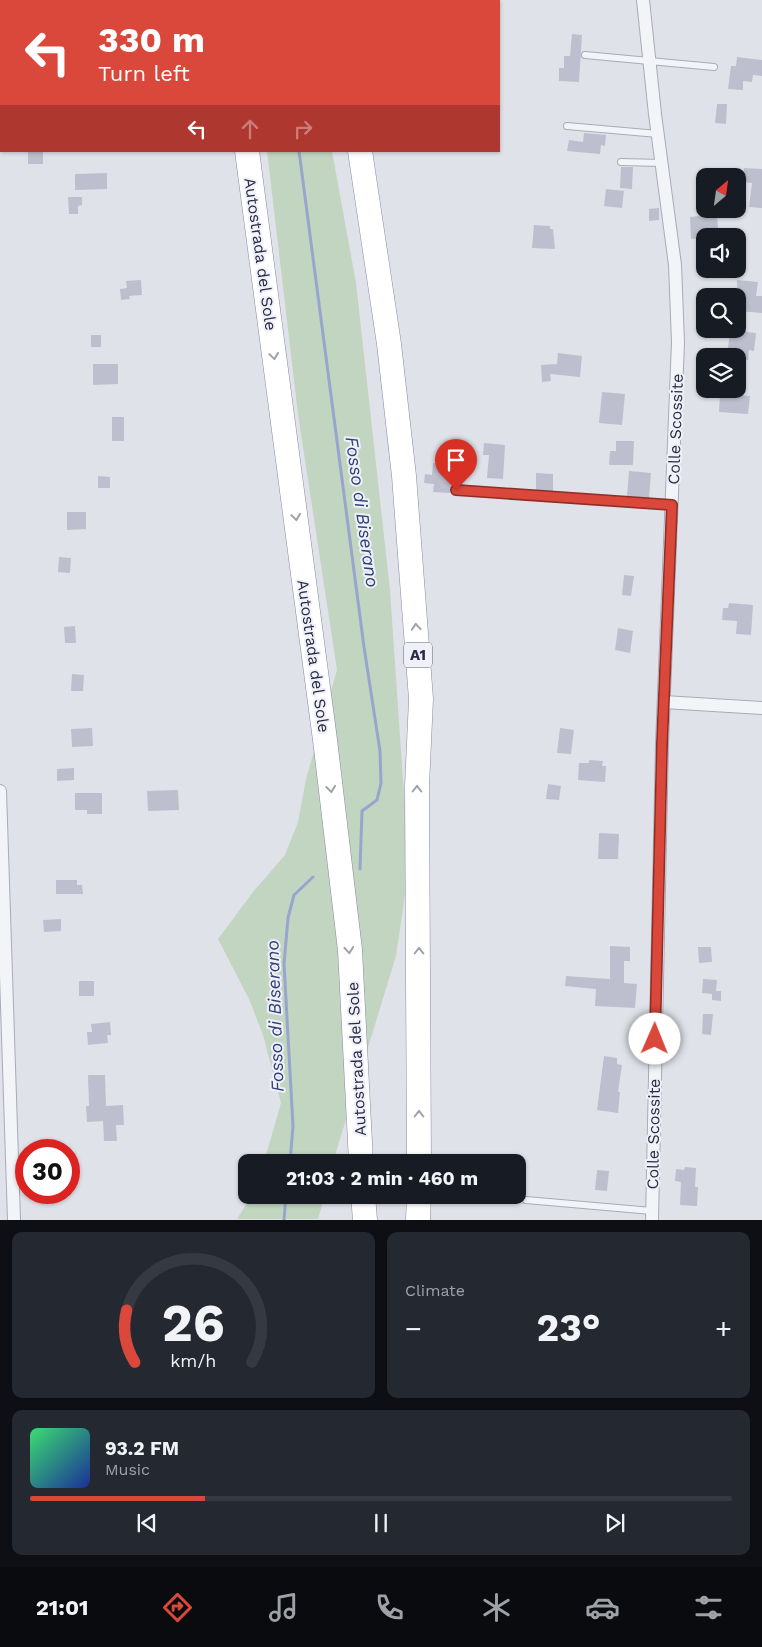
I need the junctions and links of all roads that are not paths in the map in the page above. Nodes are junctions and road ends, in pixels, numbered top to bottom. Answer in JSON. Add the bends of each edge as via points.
{"nodes":[{"id":1,"x":644,"y":0,"type":"edge"},
{"id":2,"x":585,"y":55,"type":"dead end"},
{"id":3,"x":650,"y":62,"type":"junction"},
{"id":4,"x":714,"y":67,"type":"dead end"},
{"id":5,"x":567,"y":126,"type":"dead end"},
{"id":6,"x":658,"y":134,"type":"junction"},
{"id":7,"x":247,"y":152,"type":"edge"},
{"id":8,"x":360,"y":152,"type":"edge"},
{"id":9,"x":621,"y":162,"type":"dead end"},
{"id":10,"x":662,"y":164,"type":"junction"},
{"id":11,"x":456,"y":490,"type":"dead end"},
{"id":12,"x":672,"y":505,"type":"junction"},
{"id":13,"x":664,"y":702,"type":"junction"},
{"id":14,"x":762,"y":708,"type":"edge"},
{"id":15,"x":0,"y":791,"type":"edge"},
{"id":16,"x":361,"y":1154,"type":"edge"},
{"id":17,"x":419,"y":1154,"type":"edge"},
{"id":18,"x":526,"y":1200,"type":"dead end"},
{"id":19,"x":364,"y":1204,"type":"edge"},
{"id":20,"x":419,"y":1204,"type":"edge"},
{"id":21,"x":652,"y":1215,"type":"edge"},
{"id":22,"x":14,"y":1220,"type":"edge"},
{"id":23,"x":365,"y":1220,"type":"edge"},
{"id":24,"x":418,"y":1220,"type":"edge"}],
"edges":[{"from":1,"to":3,"type":"street","name":"Colle Scossite"},
{"from":2,"to":3,"type":"lane"},
{"from":3,"to":4,"type":"lane"},
{"from":3,"to":6,"type":"street","name":"Colle Scossite"},
{"from":5,"to":6,"type":"lane"},
{"from":6,"to":10,"type":"street","name":"Colle Scossite"},
{"from":7,"to":16,"type":"highway","name":"Autostrada del Sole","one_way":true,"via":[[350,950]]},
{"from":17,"to":8,"type":"highway","number":"A1","one_way":true,"via":[[417,786],[421,699],[403,467],[389,344]]},
{"from":9,"to":10,"type":"lane"},
{"from":10,"to":12,"type":"street","name":"Colle Scossite","via":[[678,308]]},
{"from":11,"to":12,"type":"lane"},
{"from":12,"to":13,"type":"street","name":"Colle Scossite"},
{"from":13,"to":14,"type":"street"},
{"from":13,"to":21,"type":"street","name":"Colle Scossite"},
{"from":15,"to":22,"type":"street"},
{"from":18,"to":21,"type":"lane"},
{"from":19,"to":23,"type":"highway"},
{"from":20,"to":24,"type":"highway"}]}
